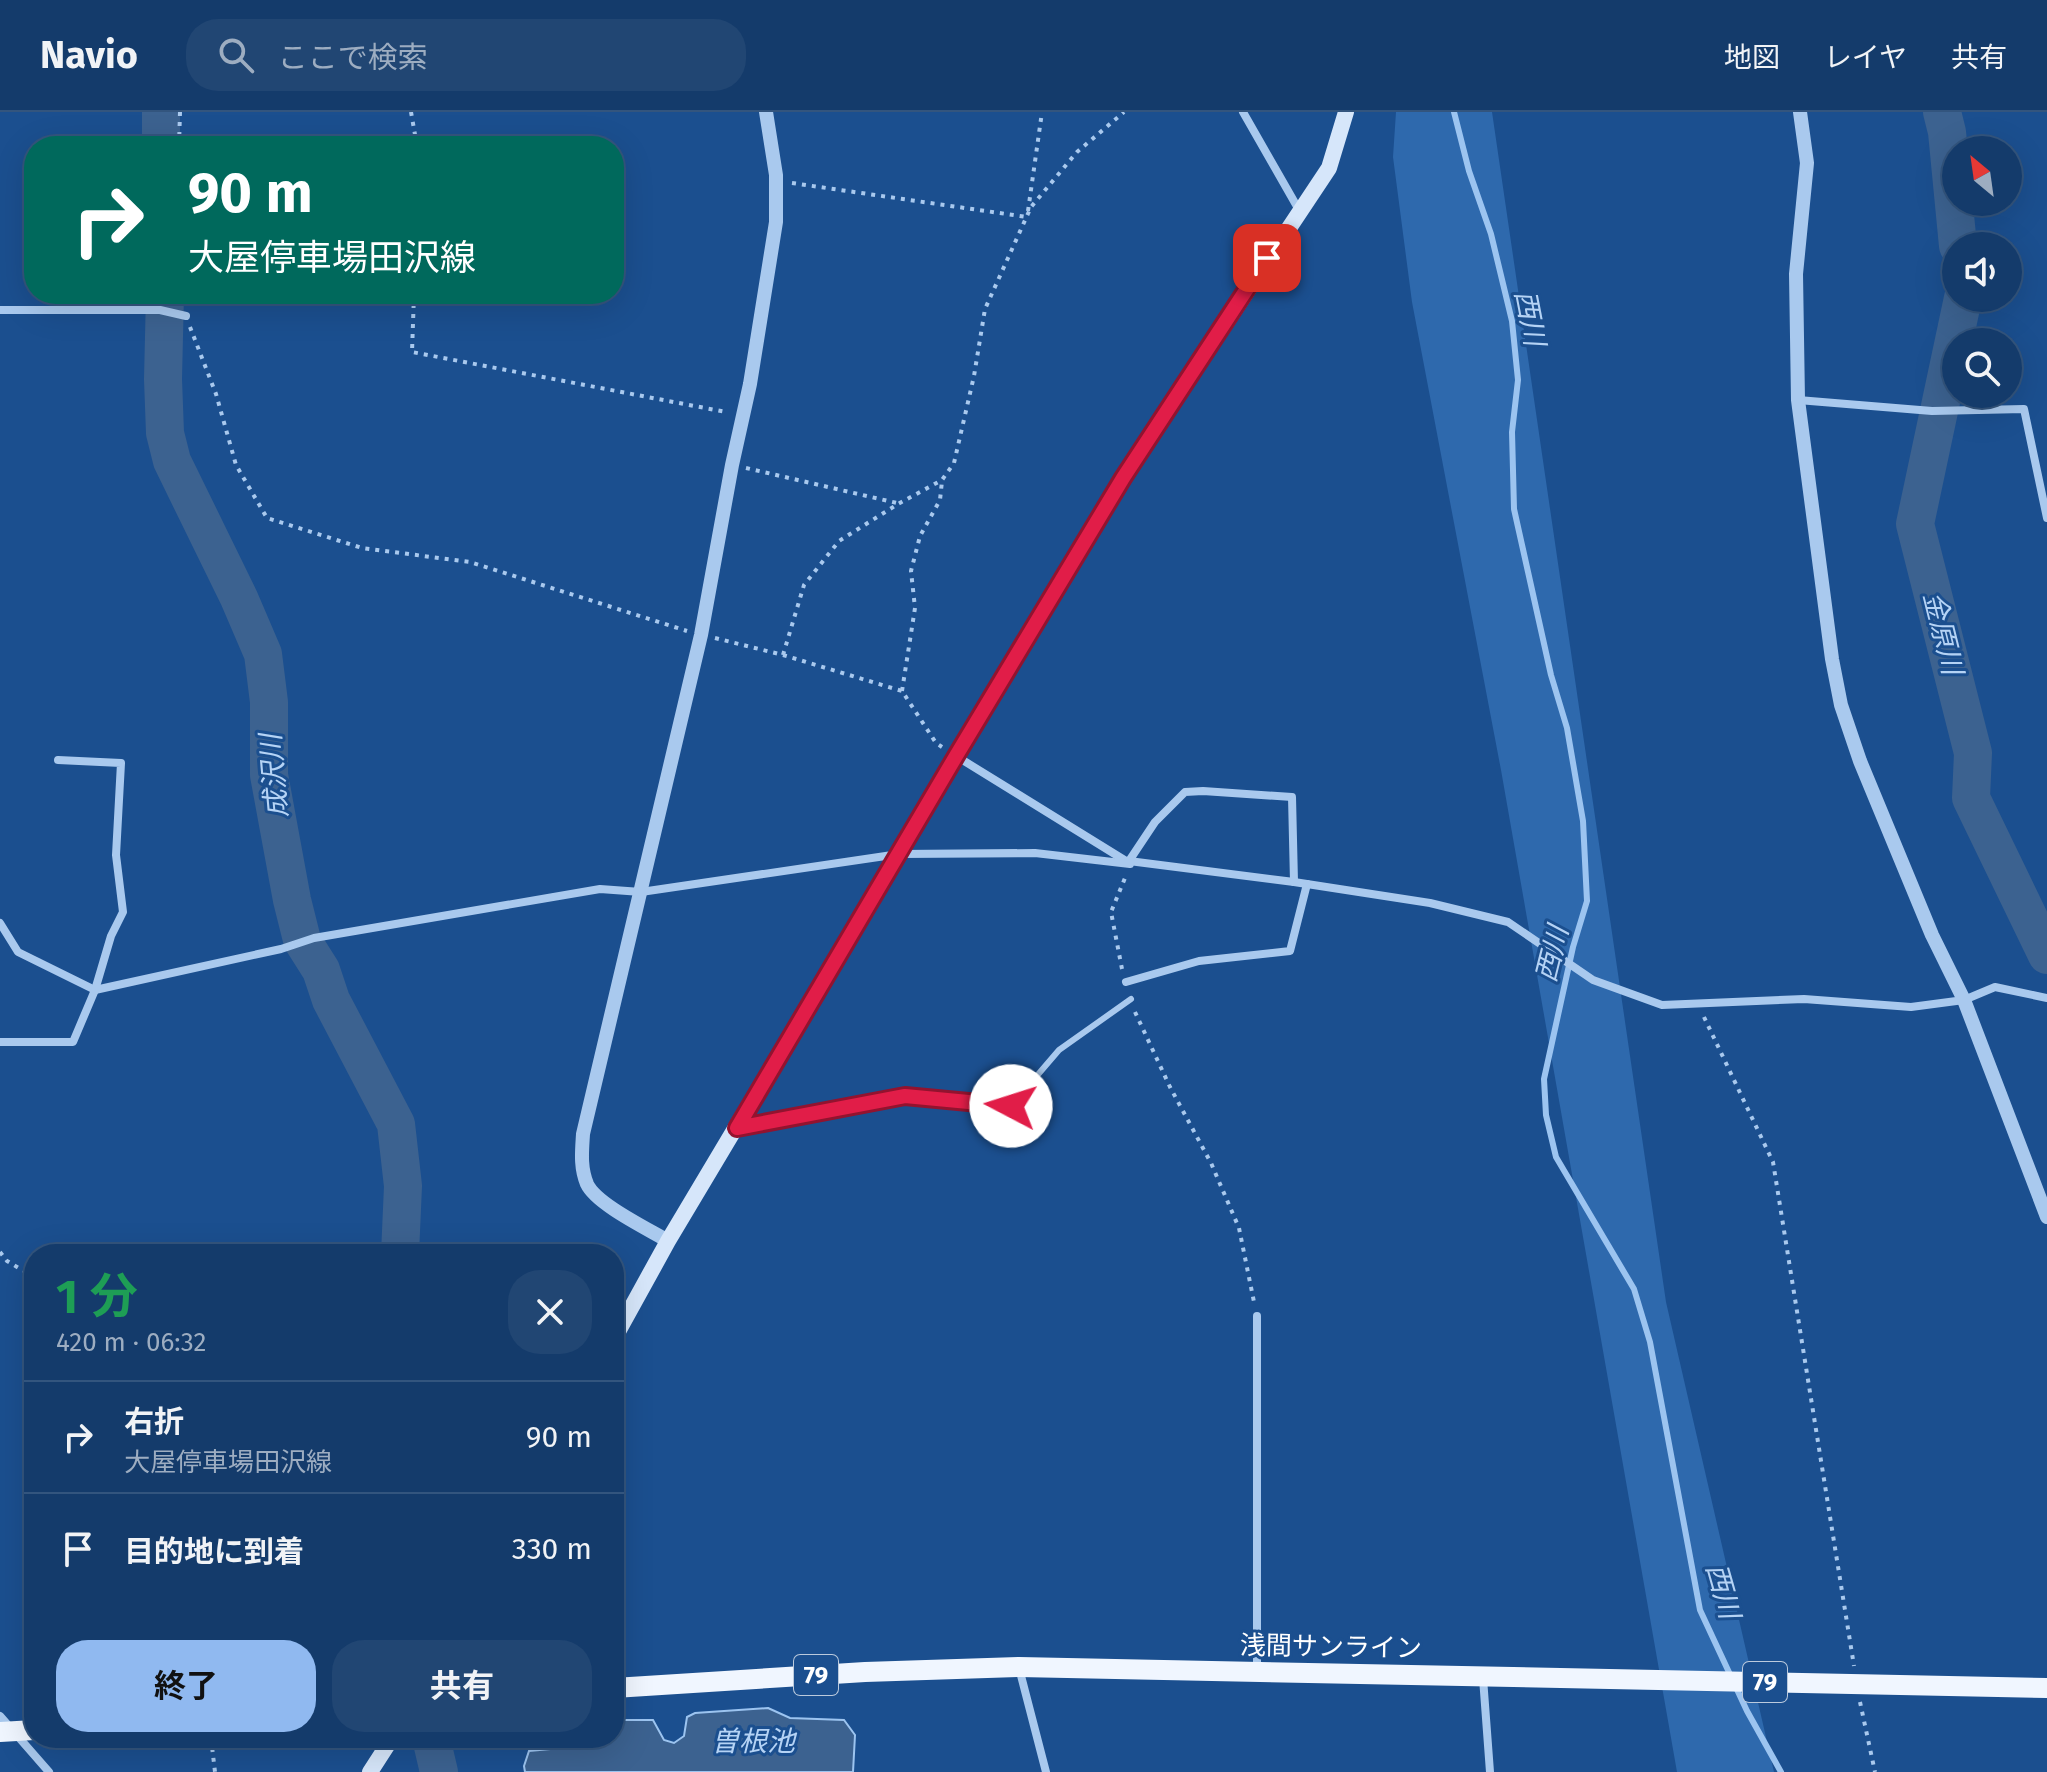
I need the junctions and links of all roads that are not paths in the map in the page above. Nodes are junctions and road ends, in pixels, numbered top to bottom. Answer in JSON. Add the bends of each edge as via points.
{"nodes":[{"id":1,"x":766,"y":112,"type":"edge"},
{"id":2,"x":1243,"y":112,"type":"edge"},
{"id":3,"x":1346,"y":112,"type":"edge"},
{"id":4,"x":1800,"y":112,"type":"edge"},
{"id":5,"x":1299,"y":210,"type":"junction"},
{"id":6,"x":0,"y":310,"type":"edge"},
{"id":7,"x":182,"y":314,"type":"road end"},
{"id":8,"x":1798,"y":400,"type":"junction"},
{"id":9,"x":2047,"y":518,"type":"edge"},
{"id":10,"x":956,"y":756,"type":"junction"},
{"id":11,"x":58,"y":760,"type":"dead end"},
{"id":12,"x":899,"y":854,"type":"junction"},
{"id":13,"x":1130,"y":862,"type":"junction"},
{"id":14,"x":1294,"y":882,"type":"junction"},
{"id":15,"x":1307,"y":884,"type":"junction"},
{"id":16,"x":641,"y":892,"type":"junction"},
{"id":17,"x":0,"y":923,"type":"edge"},
{"id":18,"x":1126,"y":982,"type":"road end"},
{"id":19,"x":95,"y":990,"type":"junction"},
{"id":20,"x":2047,"y":998,"type":"edge"},
{"id":21,"x":1131,"y":999,"type":"road end"},
{"id":22,"x":1964,"y":1000,"type":"junction"},
{"id":23,"x":0,"y":1042,"type":"edge"},
{"id":24,"x":737,"y":1128,"type":"junction"},
{"id":25,"x":2047,"y":1217,"type":"edge"},
{"id":26,"x":668,"y":1241,"type":"junction"},
{"id":27,"x":1257,"y":1316,"type":"road end"},
{"id":28,"x":624,"y":1321,"type":"edge"},
{"id":29,"x":1019,"y":1667,"type":"junction"},
{"id":30,"x":1257,"y":1671,"type":"junction"},
{"id":31,"x":1483,"y":1677,"type":"junction"},
{"id":32,"x":624,"y":1687,"type":"edge"},
{"id":33,"x":2047,"y":1688,"type":"edge"},
{"id":34,"x":29,"y":1748,"type":"edge"},
{"id":35,"x":386,"y":1748,"type":"edge"},
{"id":36,"x":1044,"y":1770,"type":"edge"},
{"id":37,"x":49,"y":1772,"type":"edge"},
{"id":38,"x":370,"y":1772,"type":"edge"},
{"id":39,"x":1490,"y":1772,"type":"edge"}],
"edges":[{"from":1,"to":16,"type":"street","via":[[776,222],[701,635]]},
{"from":2,"to":5,"type":"street"},
{"from":3,"to":5,"type":"main road","via":[[1329,168]]},
{"from":4,"to":8,"type":"street","via":[[1807,163],[1796,274]]},
{"from":5,"to":10,"type":"main road","via":[[1123,478]]},
{"from":6,"to":7,"type":"street"},
{"from":8,"to":9,"type":"street","via":[[1932,411],[2024,409]]},
{"from":8,"to":22,"type":"street","via":[[1841,705],[1932,935]]},
{"from":10,"to":12,"type":"main road"},
{"from":10,"to":13,"type":"street"},
{"from":11,"to":19,"type":"street","via":[[121,763],[116,855],[123,912]]},
{"from":12,"to":13,"type":"street","via":[[1035,853]]},
{"from":12,"to":16,"type":"street"},
{"from":12,"to":24,"type":"main road"},
{"from":13,"to":14,"type":"street"},
{"from":13,"to":14,"type":"street","via":[[1155,822],[1185,792],[1292,797]]},
{"from":14,"to":15,"type":"street"},
{"from":15,"to":18,"type":"street","via":[[1290,951],[1199,961]]},
{"from":15,"to":22,"type":"street","via":[[1430,903],[1508,922],[1593,980],[1662,1005],[1804,999],[1911,1007]]},
{"from":16,"to":19,"type":"street","via":[[600,889],[314,938]]},
{"from":16,"to":26,"type":"street","via":[[581,1161],[588,1186],[605,1203]]},
{"from":17,"to":19,"type":"street","via":[[18,952]]},
{"from":19,"to":23,"type":"street","via":[[73,1042]]},
{"from":20,"to":22,"type":"street","via":[[1995,987]]},
{"from":21,"to":24,"type":"lane","via":[[1059,1050],[1011,1106],[905,1096]]},
{"from":22,"to":25,"type":"street"},
{"from":24,"to":26,"type":"main road"},
{"from":26,"to":28,"type":"main road"},
{"from":27,"to":30,"type":"street"},
{"from":29,"to":30,"type":"main road","name":"浅間サンライン","number":"79"},
{"from":29,"to":32,"type":"main road","name":"浅間サンライン","number":"79"},
{"from":29,"to":36,"type":"street"},
{"from":30,"to":31,"type":"main road","name":"浅間サンライン","number":"79"},
{"from":31,"to":33,"type":"main road","name":"浅間サンライン","number":"79"},
{"from":31,"to":39,"type":"street"},
{"from":34,"to":37,"type":"street"},
{"from":35,"to":38,"type":"main road"}]}
